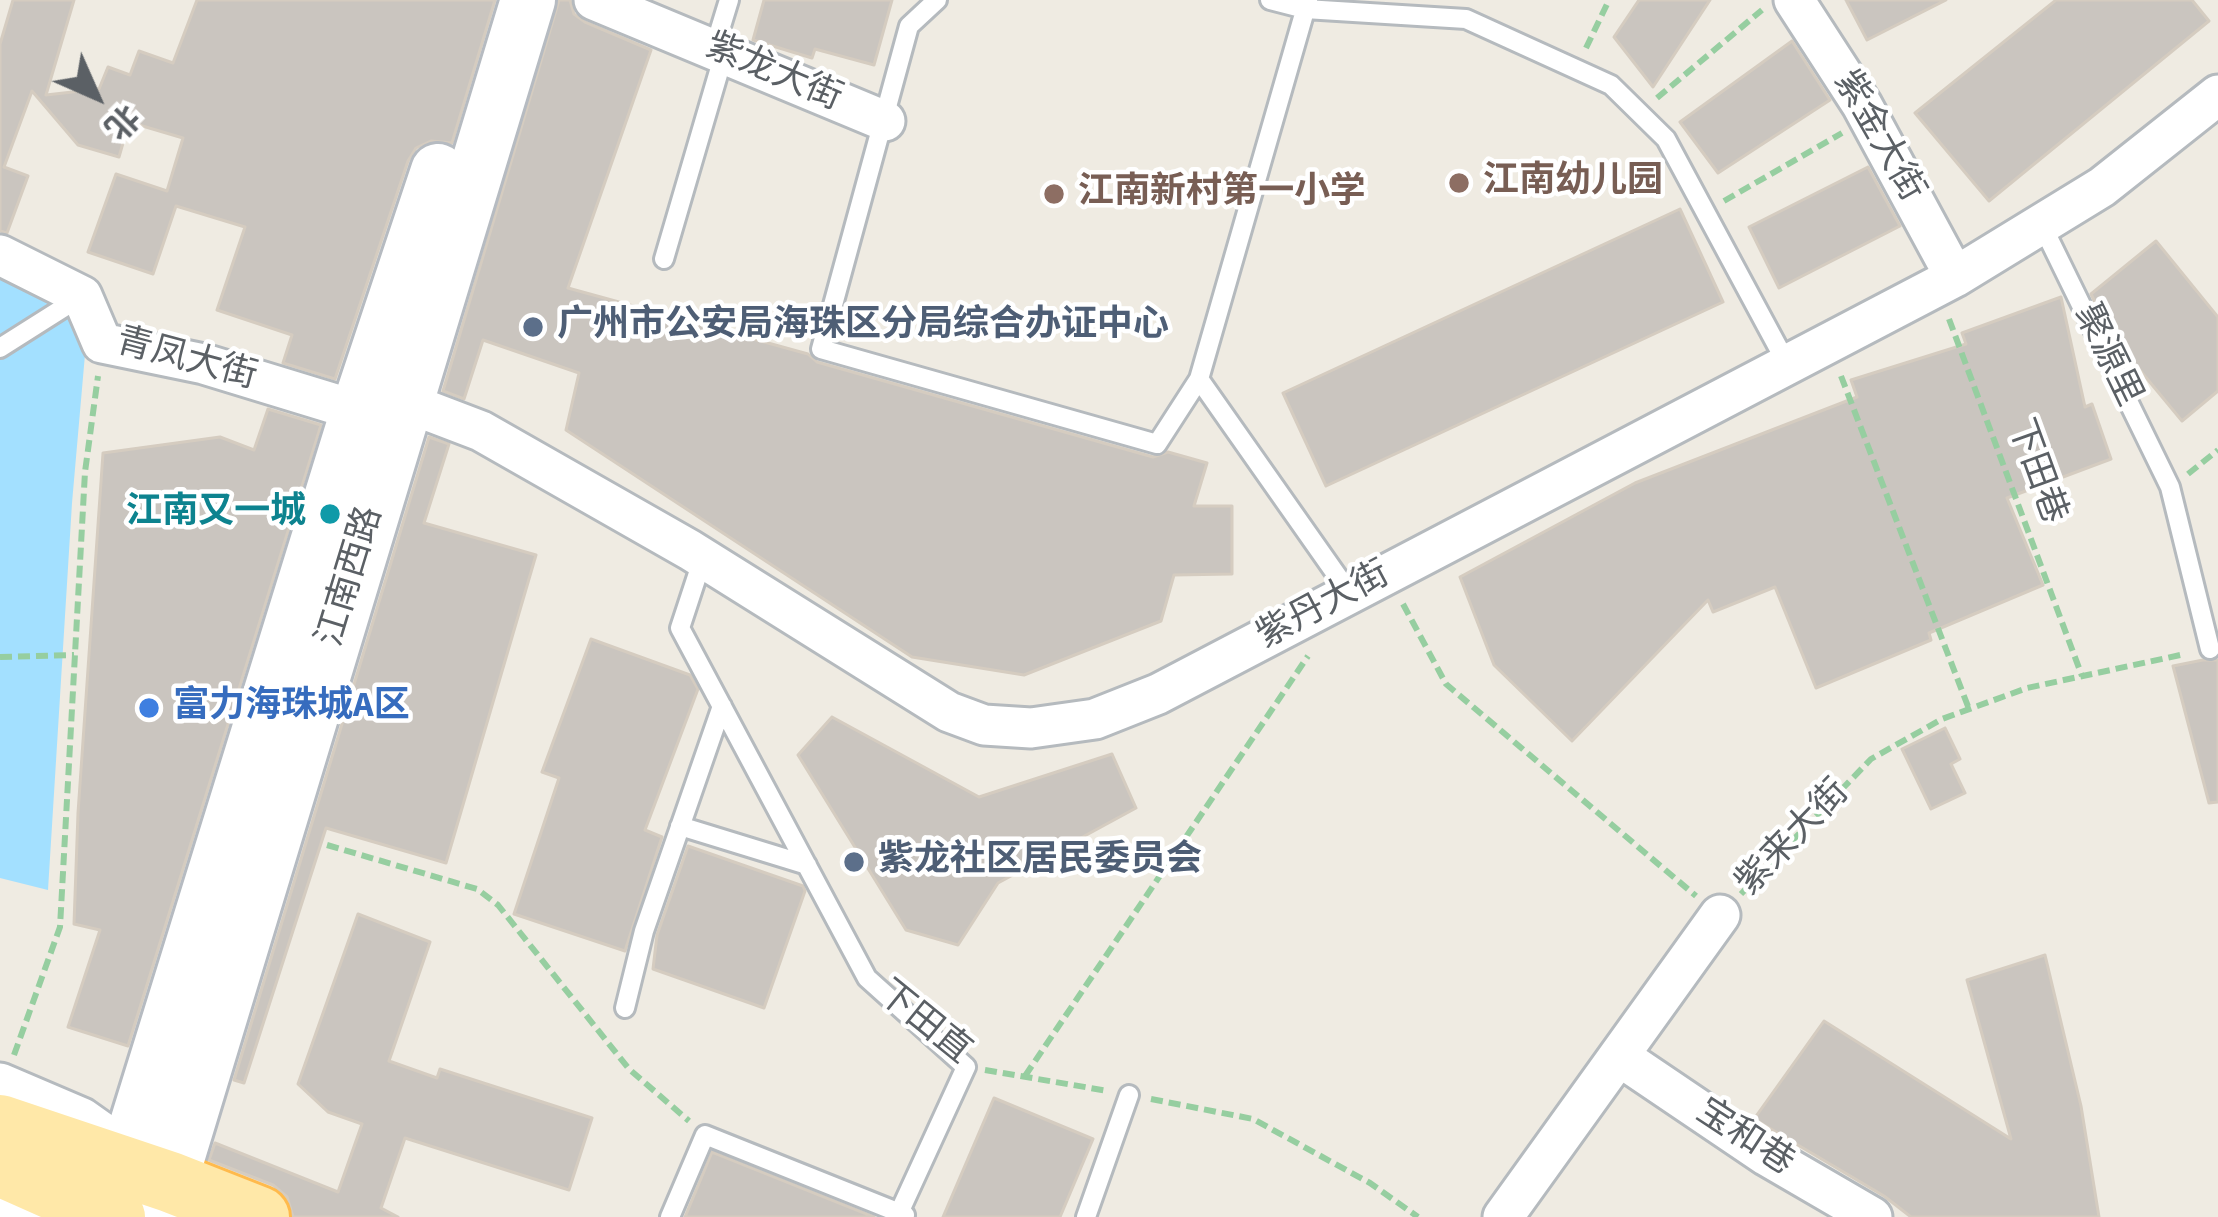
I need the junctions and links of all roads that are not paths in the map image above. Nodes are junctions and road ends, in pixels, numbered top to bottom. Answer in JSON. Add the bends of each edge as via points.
{"nodes":[{"id":1,"x":495,"y":0,"type":"edge"},
{"id":2,"x":528,"y":0,"type":"edge"},
{"id":3,"x":594,"y":0,"type":"edge"},
{"id":4,"x":729,"y":0,"type":"edge"},
{"id":5,"x":937,"y":0,"type":"edge"},
{"id":6,"x":1270,"y":0,"type":"edge"},
{"id":7,"x":1794,"y":0,"type":"edge"},
{"id":8,"x":1307,"y":4,"type":"edge"},
{"id":9,"x":719,"y":51,"type":"junction"},
{"id":10,"x":2218,"y":94,"type":"edge"},
{"id":11,"x":885,"y":121,"type":"junction"},
{"id":12,"x":2042,"y":225,"type":"junction"},
{"id":13,"x":0,"y":255,"type":"edge"},
{"id":14,"x":664,"y":259,"type":"dead end"},
{"id":15,"x":1946,"y":281,"type":"junction"},
{"id":16,"x":78,"y":298,"type":"junction"},
{"id":17,"x":0,"y":348,"type":"edge"},
{"id":18,"x":1787,"y":364,"type":"junction"},
{"id":19,"x":1199,"y":379,"type":"junction"},
{"id":20,"x":381,"y":406,"type":"junction"},
{"id":21,"x":703,"y":558,"type":"junction"},
{"id":22,"x":1350,"y":594,"type":"junction"},
{"id":23,"x":2210,"y":649,"type":"road end"},
{"id":24,"x":722,"y":706,"type":"junction"},
{"id":25,"x":680,"y":826,"type":"junction"},
{"id":26,"x":807,"y":865,"type":"junction"},
{"id":27,"x":1720,"y":915,"type":"road end"},
{"id":28,"x":626,"y":1008,"type":"dead end"},
{"id":29,"x":1619,"y":1056,"type":"junction"},
{"id":30,"x":5,"y":1075,"type":"edge"},
{"id":31,"x":1129,"y":1095,"type":"road end"},
{"id":32,"x":0,"y":1125,"type":"edge"},
{"id":33,"x":0,"y":1166,"type":"edge"},
{"id":34,"x":138,"y":1200,"type":"edge"},
{"id":35,"x":0,"y":1202,"type":"edge"},
{"id":36,"x":904,"y":1215,"type":"edge"},
{"id":37,"x":39,"y":1217,"type":"edge"},
{"id":38,"x":260,"y":1217,"type":"edge"},
{"id":39,"x":670,"y":1217,"type":"edge"},
{"id":40,"x":1086,"y":1217,"type":"edge"},
{"id":41,"x":1504,"y":1217,"type":"edge"},
{"id":42,"x":1872,"y":1217,"type":"edge"}],
"edges":[{"from":1,"to":20,"type":"main road"},
{"from":2,"to":20,"type":"main road","name":"江南西路"},
{"from":3,"to":9,"type":"street","name":"紫龙大街"},
{"from":4,"to":9,"type":"lane"},
{"from":5,"to":11,"type":"lane","via":[[910,26]]},
{"from":6,"to":8,"type":"lane"},
{"from":7,"to":15,"type":"street","name":"紫金大街","via":[[1869,117]]},
{"from":8,"to":18,"type":"lane","via":[[1466,19],[1611,85],[1666,139]]},
{"from":8,"to":19,"type":"lane"},
{"from":9,"to":11,"type":"street","name":"紫龙大街"},
{"from":9,"to":14,"type":"lane"},
{"from":10,"to":12,"type":"street","name":"紫丹大街"},
{"from":11,"to":19,"type":"lane","via":[[821,349],[1157,444]]},
{"from":12,"to":15,"type":"street","name":"紫丹大街"},
{"from":12,"to":23,"type":"lane","name":"聚源里","via":[[2170,487]]},
{"from":13,"to":16,"type":"street","name":"青凤大街"},
{"from":15,"to":18,"type":"street","name":"紫丹大街"},
{"from":16,"to":17,"type":"lane"},
{"from":16,"to":20,"type":"street","name":"青凤大街","via":[[102,343]]},
{"from":18,"to":22,"type":"street","name":"紫丹大街"},
{"from":19,"to":22,"type":"lane"},
{"from":20,"to":21,"type":"street","name":"紫丹大街","via":[[481,431]]},
{"from":20,"to":34,"type":"main road","name":"江南西路"},
{"from":21,"to":22,"type":"street","name":"紫丹大街","via":[[949,712],[1005,728],[1095,719]]},
{"from":21,"to":24,"type":"lane","name":"下田直","via":[[680,628]]},
{"from":24,"to":25,"type":"lane"},
{"from":24,"to":26,"type":"lane","name":"下田直"},
{"from":25,"to":26,"type":"lane"},
{"from":25,"to":28,"type":"lane"},
{"from":26,"to":36,"type":"lane","name":"下田直","via":[[868,979],[966,1067]]},
{"from":27,"to":29,"type":"street","name":"紫来大街"},
{"from":29,"to":41,"type":"street","name":"紫来大街"},
{"from":29,"to":42,"type":"street","name":"宝和巷"},
{"from":30,"to":34,"type":"street","via":[[106,1135]]},
{"from":31,"to":40,"type":"lane"},
{"from":32,"to":34,"type":"main road"},
{"from":33,"to":34,"type":"main road"},
{"from":34,"to":38,"type":"main road"},
{"from":35,"to":37,"type":"street"},
{"from":36,"to":39,"type":"lane","via":[[705,1136]]}]}
